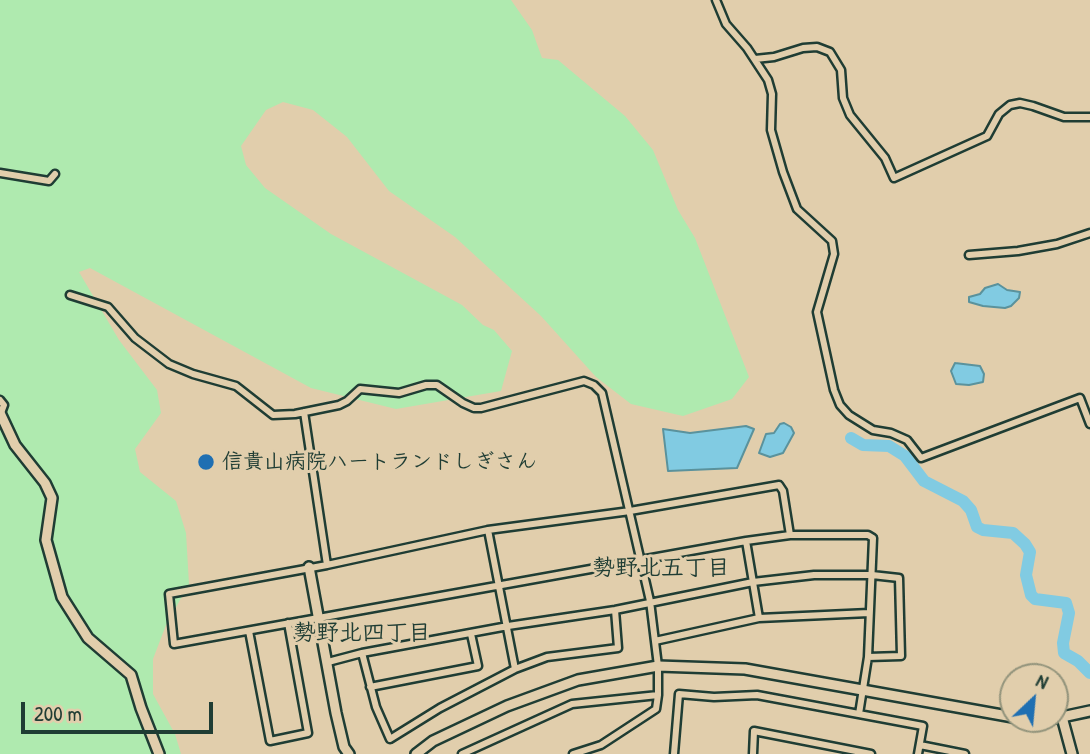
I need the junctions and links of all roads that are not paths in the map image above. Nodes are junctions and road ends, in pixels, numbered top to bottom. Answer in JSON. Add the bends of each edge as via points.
{"nodes":[{"id":1,"x":716,"y":0,"type":"edge"},
{"id":2,"x":755,"y":59,"type":"junction"},
{"id":3,"x":1090,"y":117,"type":"edge"},
{"id":4,"x":0,"y":173,"type":"edge"},
{"id":5,"x":55,"y":174,"type":"dead end"},
{"id":6,"x":1090,"y":233,"type":"edge"},
{"id":7,"x":969,"y":255,"type":"dead end"},
{"id":8,"x":70,"y":295,"type":"dead end"},
{"id":9,"x":0,"y":400,"type":"edge"},
{"id":10,"x":304,"y":412,"type":"junction"},
{"id":11,"x":0,"y":413,"type":"edge"},
{"id":12,"x":1090,"y":424,"type":"edge"},
{"id":13,"x":630,"y":511,"type":"junction"},
{"id":14,"x":488,"y":530,"type":"junction"},
{"id":15,"x":790,"y":535,"type":"junction"},
{"id":16,"x":746,"y":541,"type":"junction"},
{"id":17,"x":641,"y":560,"type":"junction"},
{"id":18,"x":327,"y":565,"type":"junction"},
{"id":19,"x":309,"y":567,"type":"junction"},
{"id":20,"x":872,"y":575,"type":"junction"},
{"id":21,"x":753,"y":582,"type":"junction"},
{"id":22,"x":500,"y":585,"type":"junction"},
{"id":23,"x":650,"y":601,"type":"junction"},
{"id":24,"x":615,"y":610,"type":"junction"},
{"id":25,"x":869,"y":613,"type":"junction"},
{"id":26,"x":319,"y":617,"type":"junction"},
{"id":27,"x":759,"y":618,"type":"junction"},
{"id":28,"x":288,"y":623,"type":"junction"},
{"id":29,"x":508,"y":626,"type":"junction"},
{"id":30,"x":249,"y":631,"type":"junction"},
{"id":31,"x":471,"y":634,"type":"junction"},
{"id":32,"x":655,"y":641,"type":"junction"},
{"id":33,"x":362,"y":653,"type":"junction"},
{"id":34,"x":868,"y":657,"type":"junction"},
{"id":35,"x":328,"y":662,"type":"junction"},
{"id":36,"x":658,"y":666,"type":"junction"},
{"id":37,"x":515,"y":669,"type":"junction"},
{"id":38,"x":370,"y":687,"type":"junction"},
{"id":39,"x":864,"y":690,"type":"junction"},
{"id":40,"x":658,"y":695,"type":"junction"},
{"id":41,"x":1090,"y":711,"type":"edge"},
{"id":42,"x":859,"y":714,"type":"junction"},
{"id":43,"x":999,"y":714,"type":"edge"},
{"id":44,"x":1069,"y":716,"type":"edge"},
{"id":45,"x":1064,"y":733,"type":"edge"},
{"id":46,"x":601,"y":745,"type":"junction"},
{"id":47,"x":920,"y":745,"type":"junction"},
{"id":48,"x":830,"y":750,"type":"edge"},
{"id":49,"x":942,"y":752,"type":"edge"},
{"id":50,"x":159,"y":754,"type":"edge"},
{"id":51,"x":349,"y":754,"type":"edge"},
{"id":52,"x":416,"y":754,"type":"edge"},
{"id":53,"x":463,"y":754,"type":"edge"},
{"id":54,"x":573,"y":754,"type":"edge"},
{"id":55,"x":600,"y":754,"type":"edge"},
{"id":56,"x":674,"y":754,"type":"edge"},
{"id":57,"x":753,"y":754,"type":"edge"},
{"id":58,"x":872,"y":754,"type":"edge"},
{"id":59,"x":918,"y":754,"type":"edge"},
{"id":60,"x":965,"y":754,"type":"edge"},
{"id":61,"x":1072,"y":754,"type":"edge"}],
"edges":[{"from":1,"to":2,"type":"street","via":[[726,24]]},
{"from":2,"to":3,"type":"street","via":[[803,48],[830,52],[841,70],[843,98],[850,115],[885,158],[894,178],[987,136],[1010,105],[1020,103],[1064,117]]},
{"from":2,"to":12,"type":"street","via":[[772,94],[771,130],[797,209],[832,241],[834,254],[817,313],[834,390],[849,415],[873,430],[907,440],[921,458],[1080,398]]},
{"from":4,"to":5,"type":"street","via":[[50,181]]},
{"from":6,"to":7,"type":"street","via":[[1044,246]]},
{"from":8,"to":10,"type":"street","via":[[108,307],[135,338],[169,364],[236,386],[273,415]]},
{"from":9,"to":11,"type":"street","via":[[4,405]]},
{"from":10,"to":13,"type":"street","via":[[339,405],[360,388],[399,394],[437,384],[463,403],[481,408],[584,381],[602,393]]},
{"from":10,"to":18,"type":"street"},
{"from":11,"to":50,"type":"street","via":[[15,444],[50,490],[46,540],[62,597],[88,638],[131,675]]},
{"from":13,"to":14,"type":"street"},
{"from":13,"to":15,"type":"street","via":[[779,485]]},
{"from":13,"to":17,"type":"street"},
{"from":14,"to":18,"type":"street"},
{"from":14,"to":22,"type":"street"},
{"from":15,"to":16,"type":"street"},
{"from":15,"to":20,"type":"street","via":[[871,536]]},
{"from":16,"to":17,"type":"street"},
{"from":16,"to":21,"type":"street"},
{"from":17,"to":22,"type":"street"},
{"from":17,"to":23,"type":"street"},
{"from":18,"to":19,"type":"street"},
{"from":19,"to":26,"type":"street"},
{"from":19,"to":30,"type":"street","via":[[169,594],[174,644]]},
{"from":20,"to":21,"type":"street"},
{"from":20,"to":25,"type":"street"},
{"from":20,"to":34,"type":"street","via":[[899,578],[901,656]]},
{"from":21,"to":23,"type":"street"},
{"from":21,"to":27,"type":"street"},
{"from":22,"to":26,"type":"street"},
{"from":22,"to":29,"type":"street"},
{"from":23,"to":24,"type":"street"},
{"from":23,"to":32,"type":"street"},
{"from":24,"to":29,"type":"street"},
{"from":24,"to":37,"type":"street","via":[[618,648],[547,657]]},
{"from":25,"to":27,"type":"street"},
{"from":25,"to":34,"type":"street"},
{"from":26,"to":28,"type":"street"},
{"from":26,"to":35,"type":"street"},
{"from":27,"to":32,"type":"street"},
{"from":28,"to":30,"type":"street"},
{"from":28,"to":30,"type":"street","via":[[308,733],[271,741]]},
{"from":29,"to":31,"type":"street"},
{"from":29,"to":37,"type":"street"},
{"from":31,"to":33,"type":"street"},
{"from":31,"to":38,"type":"street","via":[[478,666]]},
{"from":32,"to":36,"type":"street"},
{"from":33,"to":35,"type":"street"},
{"from":33,"to":38,"type":"street"},
{"from":34,"to":39,"type":"street"},
{"from":35,"to":51,"type":"street","via":[[336,713]]},
{"from":36,"to":39,"type":"street","via":[[746,669]]},
{"from":36,"to":40,"type":"street"},
{"from":36,"to":52,"type":"street","via":[[578,680],[507,706],[432,741]]},
{"from":37,"to":38,"type":"street","via":[[390,739]]},
{"from":39,"to":42,"type":"street"},
{"from":39,"to":43,"type":"street"},
{"from":40,"to":46,"type":"street","via":[[656,709]]},
{"from":40,"to":53,"type":"street","via":[[572,704]]},
{"from":41,"to":44,"type":"street"},
{"from":42,"to":47,"type":"street","via":[[923,726]]},
{"from":42,"to":56,"type":"street","via":[[757,695],[679,694]]},
{"from":45,"to":61,"type":"street"},
{"from":46,"to":54,"type":"street"},
{"from":46,"to":55,"type":"street"},
{"from":47,"to":49,"type":"street"},
{"from":47,"to":59,"type":"street"},
{"from":48,"to":57,"type":"street","via":[[754,731]]},
{"from":48,"to":58,"type":"street"},
{"from":49,"to":60,"type":"street"}]}
